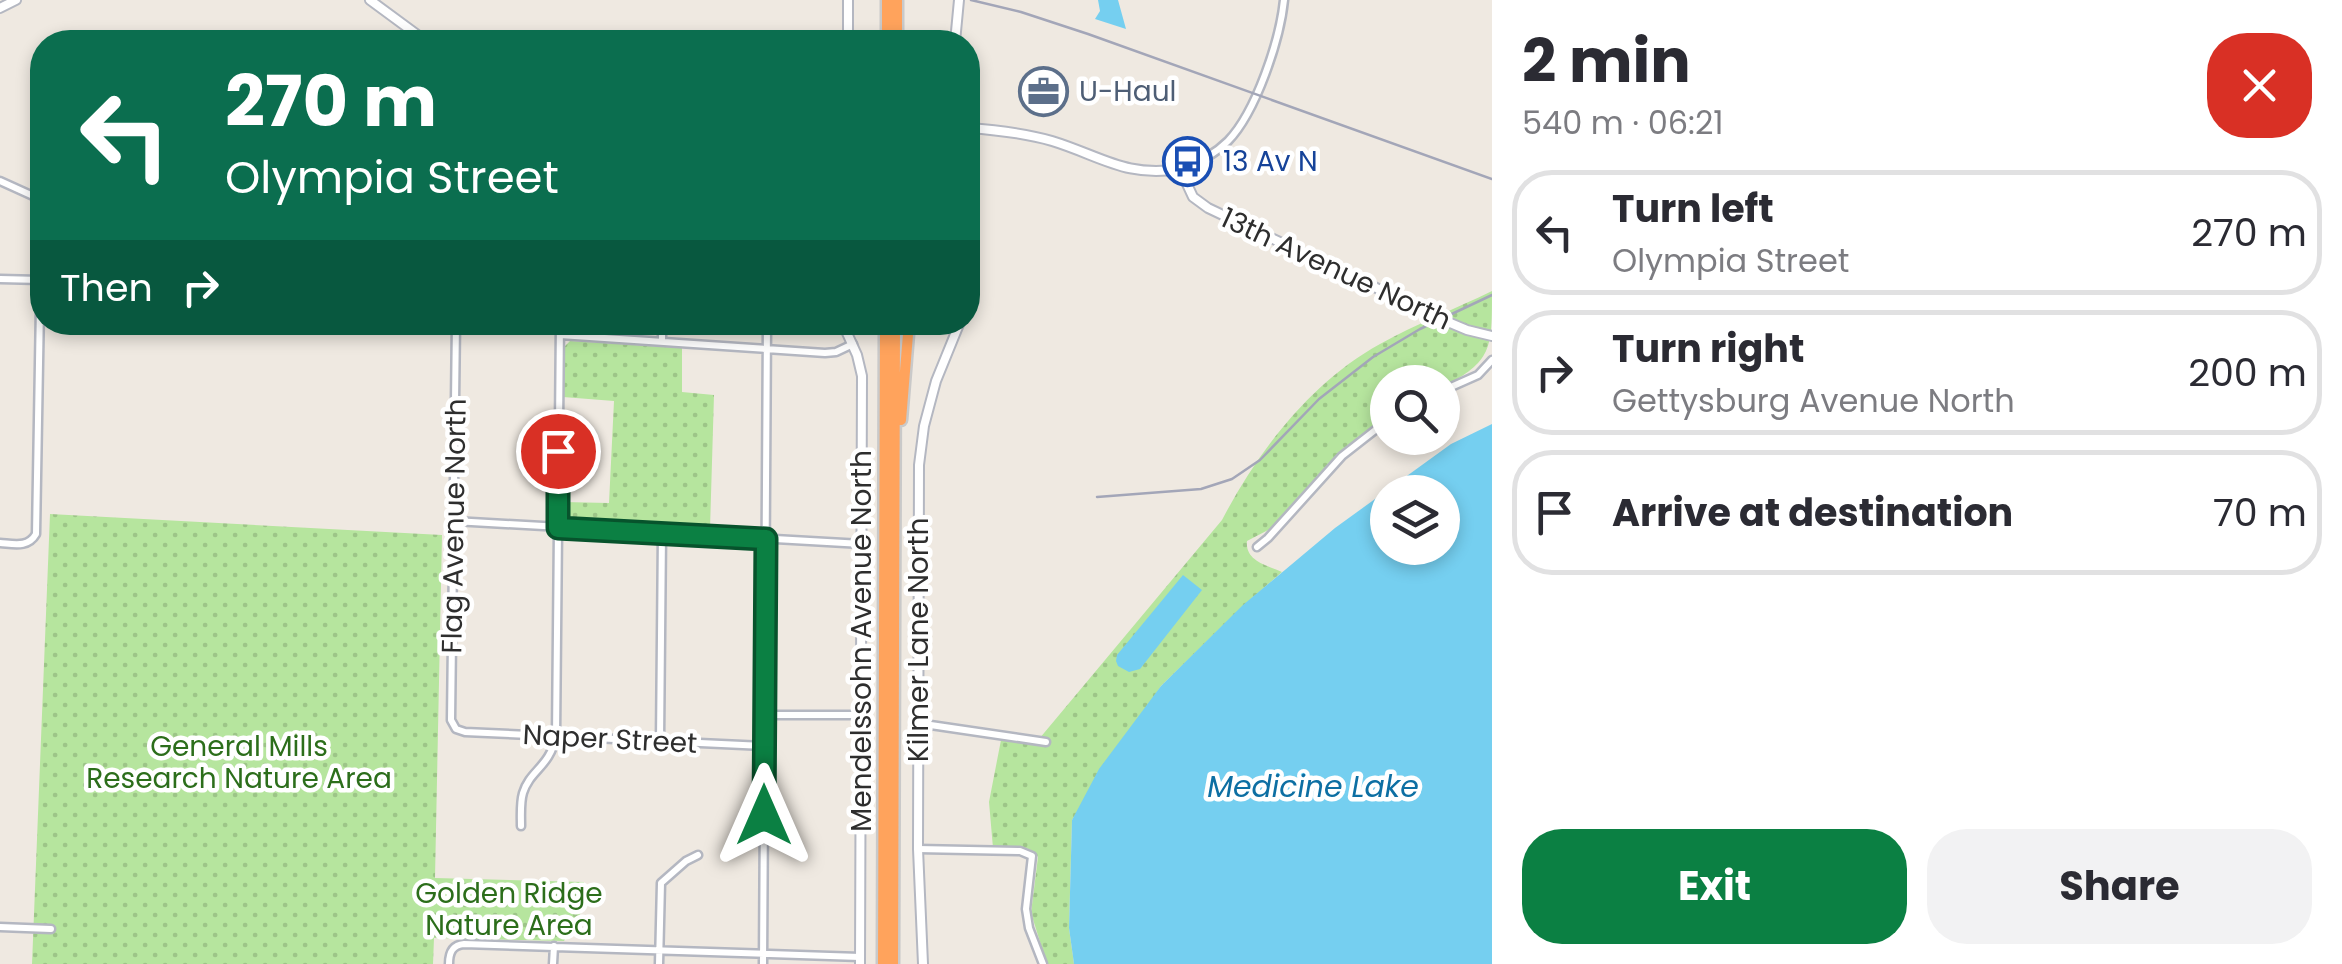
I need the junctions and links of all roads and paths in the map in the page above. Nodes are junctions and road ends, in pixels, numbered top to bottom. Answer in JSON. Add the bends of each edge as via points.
{"nodes":[{"id":1,"x":16,"y":0,"type":"edge"},
{"id":2,"x":370,"y":0,"type":"edge"},
{"id":3,"x":848,"y":0,"type":"edge"},
{"id":4,"x":887,"y":0,"type":"edge"},
{"id":5,"x":898,"y":0,"type":"edge"},
{"id":6,"x":959,"y":0,"type":"edge"},
{"id":7,"x":1284,"y":0,"type":"edge"},
{"id":8,"x":0,"y":8,"type":"edge"},
{"id":9,"x":892,"y":16,"type":"junction"},
{"id":10,"x":411,"y":30,"type":"edge"},
{"id":11,"x":848,"y":30,"type":"edge"},
{"id":12,"x":889,"y":30,"type":"edge"},
{"id":13,"x":895,"y":30,"type":"edge"},
{"id":14,"x":956,"y":30,"type":"edge"},
{"id":15,"x":980,"y":129,"type":"edge"},
{"id":16,"x":1180,"y":170,"type":"junction"},
{"id":17,"x":0,"y":181,"type":"edge"},
{"id":18,"x":30,"y":195,"type":"edge"},
{"id":19,"x":0,"y":279,"type":"edge"},
{"id":20,"x":30,"y":280,"type":"edge"},
{"id":21,"x":39,"y":335,"type":"edge"},
{"id":22,"x":456,"y":335,"type":"edge"},
{"id":23,"x":662,"y":335,"type":"edge"},
{"id":24,"x":766,"y":335,"type":"edge"},
{"id":25,"x":848,"y":335,"type":"edge"},
{"id":26,"x":882,"y":335,"type":"edge"},
{"id":27,"x":895,"y":335,"type":"edge"},
{"id":28,"x":907,"y":335,"type":"edge"},
{"id":29,"x":955,"y":335,"type":"edge"},
{"id":30,"x":560,"y":336,"type":"joint"},
{"id":31,"x":1492,"y":336,"type":"edge"},
{"id":32,"x":662,"y":342,"type":"junction"},
{"id":33,"x":852,"y":344,"type":"junction"},
{"id":34,"x":766,"y":348,"type":"junction"},
{"id":35,"x":1492,"y":360,"type":"edge"},
{"id":36,"x":1460,"y":384,"type":"edge"},
{"id":37,"x":1370,"y":434,"type":"edge"},
{"id":38,"x":895,"y":496,"type":"junction"},
{"id":39,"x":454,"y":521,"type":"junction"},
{"id":40,"x":558,"y":528,"type":"junction"},
{"id":41,"x":662,"y":534,"type":"junction"},
{"id":42,"x":766,"y":539,"type":"junction"},
{"id":43,"x":0,"y":543,"type":"edge"},
{"id":44,"x":862,"y":544,"type":"junction"},
{"id":45,"x":1257,"y":547,"type":"dead end"},
{"id":46,"x":765,"y":715,"type":"junction"},
{"id":47,"x":861,"y":716,"type":"junction"},
{"id":48,"x":917,"y":724,"type":"junction"},
{"id":49,"x":456,"y":729,"type":"joint"},
{"id":50,"x":556,"y":736,"type":"junction"},
{"id":51,"x":660,"y":740,"type":"junction"},
{"id":52,"x":1046,"y":742,"type":"dead end"},
{"id":53,"x":765,"y":746,"type":"junction"},
{"id":54,"x":521,"y":826,"type":"dead end"},
{"id":55,"x":918,"y":850,"type":"junction"},
{"id":56,"x":698,"y":855,"type":"dead end"},
{"id":57,"x":0,"y":927,"type":"edge"},
{"id":58,"x":51,"y":929,"type":"dead end"},
{"id":59,"x":554,"y":946,"type":"junction"},
{"id":60,"x":659,"y":950,"type":"junction"},
{"id":61,"x":763,"y":954,"type":"junction"},
{"id":62,"x":860,"y":961,"type":"edge"},
{"id":63,"x":449,"y":964,"type":"edge"},
{"id":64,"x":553,"y":964,"type":"edge"},
{"id":65,"x":659,"y":964,"type":"edge"},
{"id":66,"x":763,"y":964,"type":"edge"},
{"id":67,"x":883,"y":964,"type":"edge"},
{"id":68,"x":893,"y":964,"type":"edge"},
{"id":69,"x":923,"y":964,"type":"edge"},
{"id":70,"x":1043,"y":964,"type":"edge"}],
"edges":[{"from":1,"to":8,"type":"street"},
{"from":2,"to":10,"type":"street"},
{"from":3,"to":11,"type":"street"},
{"from":4,"to":9,"type":"highway"},
{"from":5,"to":9,"type":"highway"},
{"from":6,"to":14,"type":"street"},
{"from":7,"to":16,"type":"street","via":[[1273,50],[1238,129],[1214,153]]},
{"from":9,"to":12,"type":"highway"},
{"from":9,"to":13,"type":"highway"},
{"from":15,"to":16,"type":"street","via":[[1051,141],[1126,169]]},
{"from":16,"to":31,"type":"street","name":"13th Avenue North","via":[[1193,197],[1208,208],[1448,322]]},
{"from":17,"to":18,"type":"street"},
{"from":19,"to":20,"type":"street"},
{"from":21,"to":43,"type":"street","via":[[36,534],[26,544]]},
{"from":22,"to":39,"type":"street","name":"Flag Avenue North"},
{"from":23,"to":32,"type":"street"},
{"from":24,"to":34,"type":"street"},
{"from":25,"to":33,"type":"street","name":"Mendelssohn Avenue North"},
{"from":26,"to":67,"type":"highway"},
{"from":27,"to":38,"type":"highway"},
{"from":28,"to":38,"type":"highway"},
{"from":29,"to":48,"type":"street","name":"Kilmer Lane North","via":[[936,381],[919,465]]},
{"from":30,"to":32,"type":"street"},
{"from":30,"to":40,"type":"street"},
{"from":32,"to":34,"type":"street"},
{"from":33,"to":34,"type":"street","via":[[825,353]]},
{"from":33,"to":44,"type":"street","name":"Mendelssohn Avenue North","via":[[862,376]]},
{"from":34,"to":42,"type":"street"},
{"from":35,"to":36,"type":"street"},
{"from":37,"to":45,"type":"street"},
{"from":38,"to":68,"type":"highway"},
{"from":39,"to":40,"type":"street"},
{"from":39,"to":49,"type":"street","name":"Flag Avenue North"},
{"from":40,"to":41,"type":"street"},
{"from":40,"to":50,"type":"street"},
{"from":41,"to":42,"type":"street"},
{"from":41,"to":51,"type":"street"},
{"from":42,"to":44,"type":"street"},
{"from":42,"to":46,"type":"street"},
{"from":44,"to":47,"type":"street","name":"Mendelssohn Avenue North"},
{"from":46,"to":47,"type":"street"},
{"from":46,"to":53,"type":"street"},
{"from":47,"to":62,"type":"street","name":"Mendelssohn Avenue North"},
{"from":48,"to":52,"type":"street"},
{"from":48,"to":55,"type":"street","name":"Kilmer Lane North"},
{"from":49,"to":50,"type":"street","name":"Naper Street"},
{"from":50,"to":51,"type":"street","name":"Naper Street"},
{"from":50,"to":54,"type":"street","via":[[546,763],[523,792]]},
{"from":51,"to":53,"type":"street","name":"Naper Street"},
{"from":53,"to":61,"type":"street"},
{"from":55,"to":69,"type":"street","name":"Kilmer Lane North"},
{"from":55,"to":70,"type":"street","via":[[1028,853],[1033,861],[1026,909]]},
{"from":56,"to":60,"type":"street","via":[[661,884]]},
{"from":57,"to":58,"type":"street"},
{"from":59,"to":60,"type":"street"},
{"from":59,"to":63,"type":"street","via":[[464,944],[454,947]]},
{"from":59,"to":64,"type":"street"},
{"from":60,"to":61,"type":"street"},
{"from":60,"to":65,"type":"street"},
{"from":61,"to":62,"type":"street"},
{"from":61,"to":66,"type":"street"}]}
